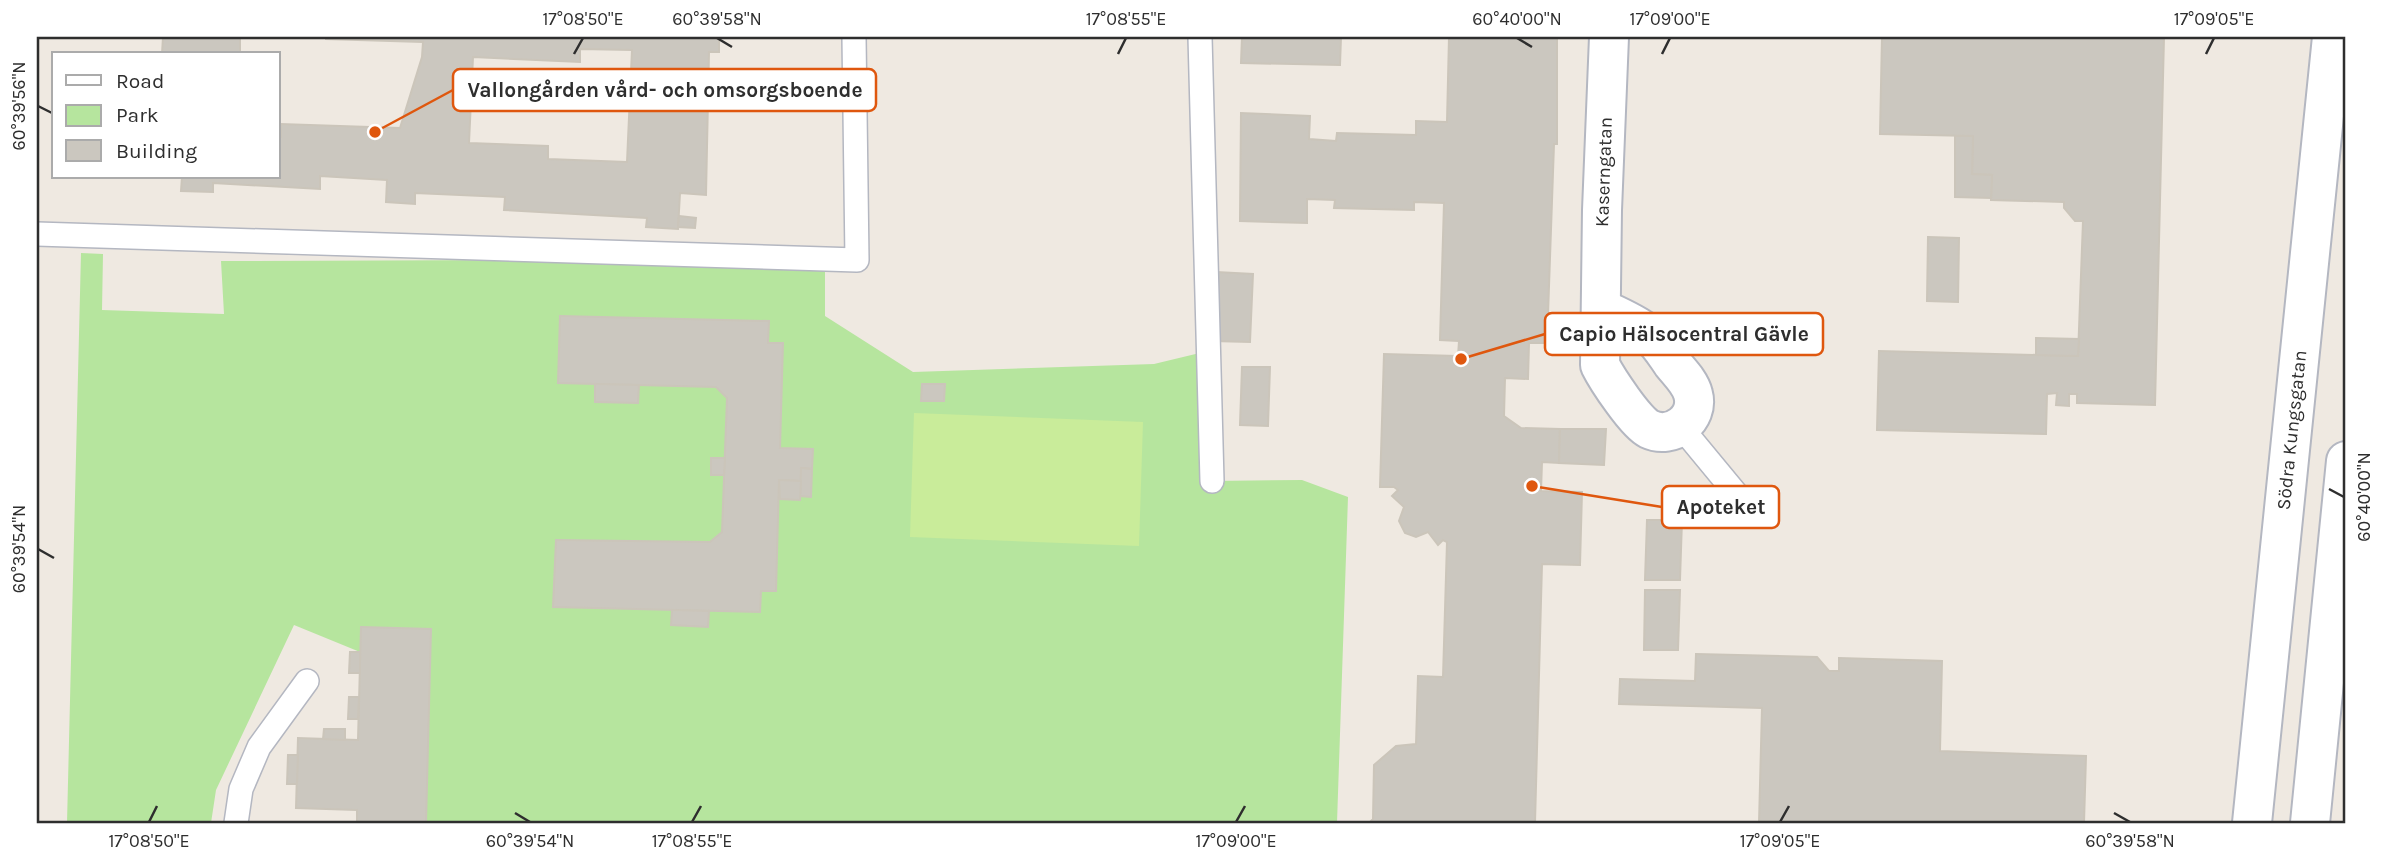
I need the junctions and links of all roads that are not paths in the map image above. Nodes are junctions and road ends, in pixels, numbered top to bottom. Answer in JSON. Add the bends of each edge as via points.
{"nodes":[{"id":1,"x":854,"y":37,"type":"edge"},
{"id":2,"x":1200,"y":37,"type":"edge"},
{"id":3,"x":1609,"y":37,"type":"edge"},
{"id":4,"x":2332,"y":37,"type":"edge"},
{"id":5,"x":37,"y":234,"type":"edge"},
{"id":6,"x":1601,"y":308,"type":"junction"},
{"id":7,"x":1681,"y":427,"type":"junction"},
{"id":8,"x":2346,"y":461,"type":"edge"},
{"id":9,"x":1212,"y":481,"type":"dead end"},
{"id":10,"x":1748,"y":508,"type":"dead end"},
{"id":11,"x":307,"y":681,"type":"dead end"},
{"id":12,"x":236,"y":823,"type":"edge"},
{"id":13,"x":2252,"y":823,"type":"edge"},
{"id":14,"x":2309,"y":823,"type":"edge"}],
"edges":[{"from":1,"to":5,"type":"lane","via":[[857,260]]},
{"from":2,"to":9,"type":"lane"},
{"from":3,"to":6,"type":"main road","name":"Kaserngatan"},
{"from":4,"to":13,"type":"main road","name":"Södra Kungsgatan"},
{"from":6,"to":7,"type":"main road","via":[[1647,332],[1688,384],[1694,407]]},
{"from":6,"to":7,"type":"main road","name":"Kaserngatan","via":[[1600,365],[1606,376],[1647,428],[1671,432]]},
{"from":7,"to":10,"type":"lane"},
{"from":8,"to":14,"type":"main road"},
{"from":11,"to":12,"type":"lane","via":[[259,747],[241,789]]}]}
